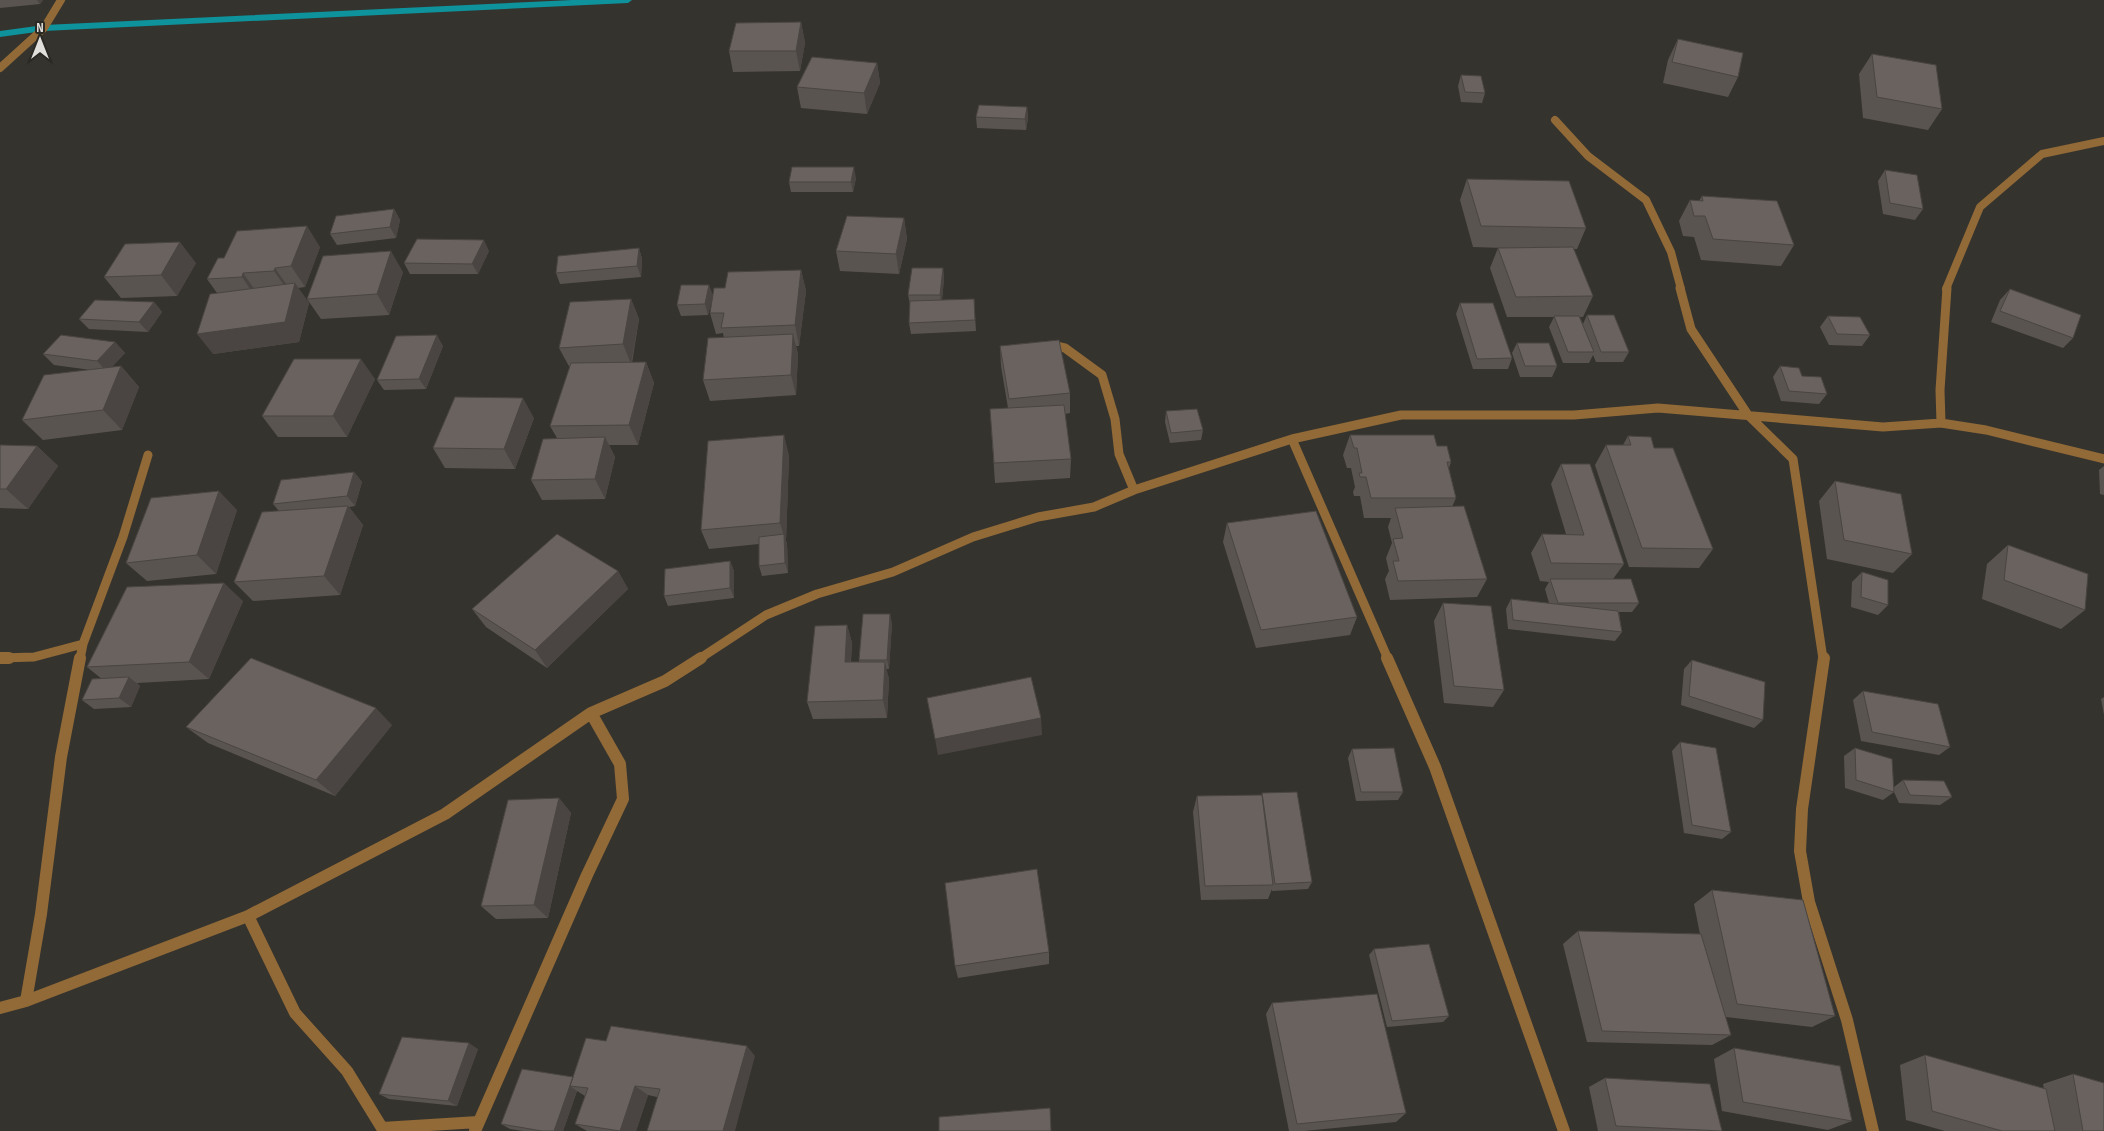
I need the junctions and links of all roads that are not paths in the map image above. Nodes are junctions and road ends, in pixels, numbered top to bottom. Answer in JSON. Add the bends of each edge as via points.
{"nodes":[{"id":1,"x":61,"y":0,"type":"edge"},
{"id":2,"x":0,"y":68,"type":"edge"},
{"id":3,"x":1555,"y":120,"type":"dead end"},
{"id":4,"x":2104,"y":141,"type":"edge"},
{"id":5,"x":1056,"y":346,"type":"edge"},
{"id":6,"x":1748,"y":415,"type":"junction"},
{"id":7,"x":1941,"y":423,"type":"junction"},
{"id":8,"x":1292,"y":439,"type":"junction"},
{"id":9,"x":148,"y":455,"type":"dead end"},
{"id":10,"x":2104,"y":459,"type":"edge"},
{"id":11,"x":1134,"y":490,"type":"junction"},
{"id":12,"x":83,"y":644,"type":"junction"},
{"id":13,"x":0,"y":658,"type":"edge"},
{"id":14,"x":591,"y":713,"type":"junction"},
{"id":15,"x":248,"y":916,"type":"junction"},
{"id":16,"x":26,"y":1001,"type":"junction"},
{"id":17,"x":0,"y":1008,"type":"edge"},
{"id":18,"x":477,"y":1126,"type":"edge"},
{"id":19,"x":1564,"y":1131,"type":"edge"},
{"id":20,"x":1873,"y":1131,"type":"edge"}],
"edges":[{"from":1,"to":2,"type":"street","via":[[44,28]]},
{"from":3,"to":6,"type":"street","via":[[1588,156],[1646,200],[1671,252],[1691,328]]},
{"from":4,"to":7,"type":"street","via":[[2042,154],[1980,207],[1946,290]]},
{"from":5,"to":11,"type":"street","via":[[1065,348],[1102,375],[1116,419],[1118,454]]},
{"from":6,"to":7,"type":"street","via":[[1883,427]]},
{"from":6,"to":8,"type":"street","via":[[1658,408],[1574,415],[1401,415]]},
{"from":6,"to":20,"type":"street","via":[[1793,459],[1824,655],[1802,809],[1800,851],[1809,902],[1847,1020]]},
{"from":7,"to":10,"type":"street","via":[[1986,430]]},
{"from":8,"to":11,"type":"street"},
{"from":8,"to":19,"type":"street","via":[[1435,768]]},
{"from":9,"to":12,"type":"street","via":[[123,537]]},
{"from":11,"to":14,"type":"street","via":[[1094,507],[1038,517],[973,537],[893,572],[817,594],[766,615],[665,681]]},
{"from":12,"to":13,"type":"street","via":[[34,657]]},
{"from":12,"to":16,"type":"street","via":[[61,757]]},
{"from":14,"to":15,"type":"street","via":[[445,814]]},
{"from":14,"to":18,"type":"street","via":[[620,764],[623,799]]},
{"from":15,"to":16,"type":"street"},
{"from":15,"to":18,"type":"street","via":[[295,1014],[347,1071],[382,1128]]},
{"from":16,"to":17,"type":"street"}]}
